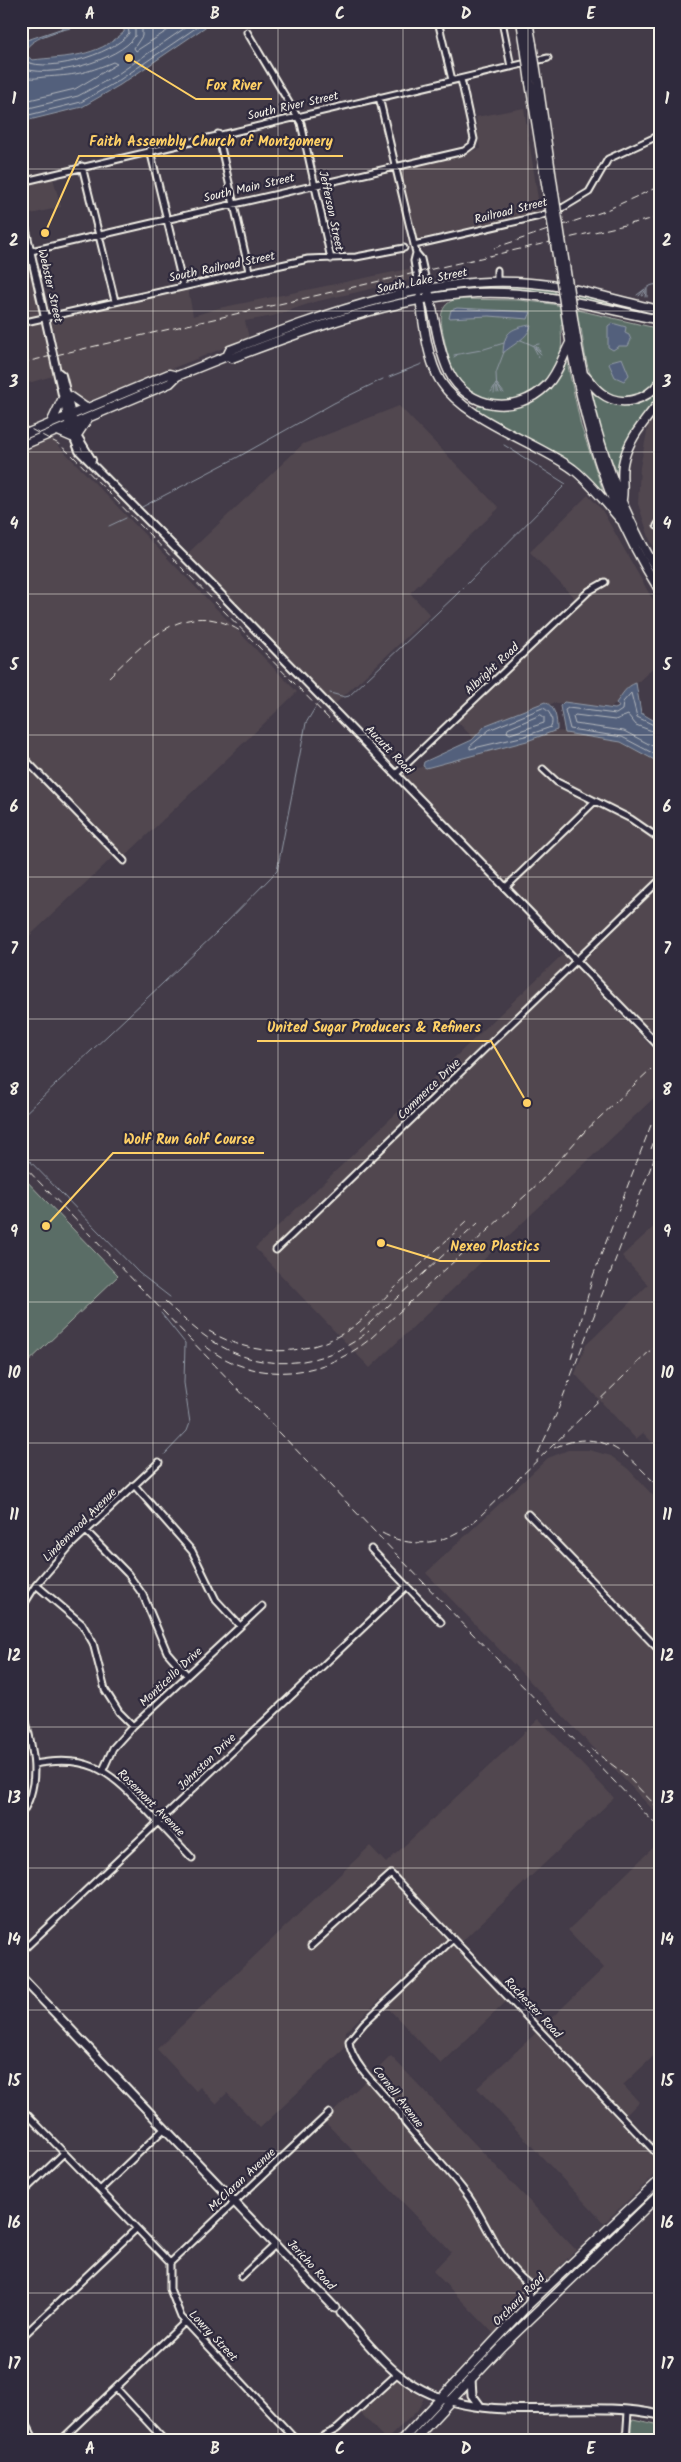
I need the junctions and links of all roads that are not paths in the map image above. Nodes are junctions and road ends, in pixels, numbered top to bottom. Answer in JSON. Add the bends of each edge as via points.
{"nodes":[{"id":1,"x":31,"y":21,"type":"edge"},
{"id":2,"x":438,"y":21,"type":"edge"},
{"id":3,"x":502,"y":21,"type":"edge"},
{"id":4,"x":521,"y":21,"type":"edge"},
{"id":5,"x":528,"y":21,"type":"edge"},
{"id":6,"x":21,"y":24,"type":"edge"},
{"id":7,"x":247,"y":32,"type":"dead end"},
{"id":8,"x":528,"y":45,"type":"junction"},
{"id":9,"x":548,"y":58,"type":"dead end"},
{"id":10,"x":511,"y":67,"type":"junction"},
{"id":11,"x":461,"y":79,"type":"junction"},
{"id":12,"x":452,"y":80,"type":"junction"},
{"id":13,"x":379,"y":97,"type":"junction"},
{"id":14,"x":297,"y":116,"type":"junction"},
{"id":15,"x":218,"y":134,"type":"junction"},
{"id":16,"x":660,"y":135,"type":"edge"},
{"id":17,"x":150,"y":150,"type":"junction"},
{"id":18,"x":395,"y":165,"type":"junction"},
{"id":19,"x":82,"y":166,"type":"junction"},
{"id":20,"x":21,"y":182,"type":"edge"},
{"id":21,"x":314,"y":184,"type":"junction"},
{"id":22,"x":234,"y":202,"type":"junction"},
{"id":23,"x":21,"y":209,"type":"edge"},
{"id":24,"x":166,"y":218,"type":"junction"},
{"id":25,"x":99,"y":234,"type":"junction"},
{"id":26,"x":414,"y":245,"type":"junction"},
{"id":27,"x":404,"y":248,"type":"dead end"},
{"id":28,"x":31,"y":251,"type":"junction"},
{"id":29,"x":21,"y":253,"type":"edge"},
{"id":30,"x":416,"y":253,"type":"junction"},
{"id":31,"x":331,"y":259,"type":"junction"},
{"id":32,"x":497,"y":270,"type":"dead end"},
{"id":33,"x":250,"y":271,"type":"junction"},
{"id":34,"x":497,"y":281,"type":"junction"},
{"id":35,"x":183,"y":286,"type":"junction"},
{"id":36,"x":428,"y":290,"type":"junction"},
{"id":37,"x":419,"y":292,"type":"junction"},
{"id":38,"x":430,"y":299,"type":"junction"},
{"id":39,"x":115,"y":301,"type":"junction"},
{"id":40,"x":420,"y":301,"type":"junction"},
{"id":41,"x":660,"y":310,"type":"edge"},
{"id":42,"x":46,"y":317,"type":"junction"},
{"id":43,"x":660,"y":320,"type":"edge"},
{"id":44,"x":21,"y":323,"type":"edge"},
{"id":45,"x":571,"y":330,"type":"junction"},
{"id":46,"x":570,"y":343,"type":"junction"},
{"id":47,"x":227,"y":356,"type":"junction"},
{"id":48,"x":582,"y":373,"type":"junction"},
{"id":49,"x":177,"y":376,"type":"junction"},
{"id":50,"x":660,"y":382,"type":"edge"},
{"id":51,"x":64,"y":397,"type":"junction"},
{"id":52,"x":660,"y":401,"type":"edge"},
{"id":53,"x":86,"y":408,"type":"junction"},
{"id":54,"x":69,"y":416,"type":"junction"},
{"id":55,"x":89,"y":418,"type":"junction"},
{"id":56,"x":52,"y":423,"type":"junction"},
{"id":57,"x":71,"y":425,"type":"junction"},
{"id":58,"x":58,"y":431,"type":"junction"},
{"id":59,"x":21,"y":436,"type":"edge"},
{"id":60,"x":74,"y":436,"type":"junction"},
{"id":61,"x":21,"y":446,"type":"edge"},
{"id":62,"x":100,"y":470,"type":"joint"},
{"id":63,"x":622,"y":501,"type":"junction"},
{"id":64,"x":620,"y":519,"type":"junction"},
{"id":65,"x":660,"y":575,"type":"edge"},
{"id":66,"x":605,"y":582,"type":"dead end"},
{"id":67,"x":660,"y":591,"type":"edge"},
{"id":68,"x":21,"y":755,"type":"edge"},
{"id":69,"x":543,"y":769,"type":"dead end"},
{"id":70,"x":396,"y":774,"type":"junction"},
{"id":71,"x":595,"y":801,"type":"junction"},
{"id":72,"x":660,"y":839,"type":"edge"},
{"id":73,"x":124,"y":860,"type":"dead end"},
{"id":74,"x":660,"y":880,"type":"edge"},
{"id":75,"x":505,"y":888,"type":"junction"},
{"id":76,"x":576,"y":961,"type":"junction"},
{"id":77,"x":660,"y":1047,"type":"edge"},
{"id":78,"x":276,"y":1250,"type":"dead end"},
{"id":79,"x":159,"y":1462,"type":"dead end"},
{"id":80,"x":134,"y":1486,"type":"junction"},
{"id":81,"x":528,"y":1514,"type":"dead end"},
{"id":82,"x":86,"y":1531,"type":"junction"},
{"id":83,"x":371,"y":1549,"type":"dead end"},
{"id":84,"x":36,"y":1584,"type":"junction"},
{"id":85,"x":407,"y":1586,"type":"junction"},
{"id":86,"x":262,"y":1606,"type":"dead end"},
{"id":87,"x":21,"y":1609,"type":"edge"},
{"id":88,"x":441,"y":1622,"type":"dead end"},
{"id":89,"x":240,"y":1626,"type":"junction"},
{"id":90,"x":660,"y":1651,"type":"edge"},
{"id":91,"x":187,"y":1675,"type":"junction"},
{"id":92,"x":21,"y":1702,"type":"edge"},
{"id":93,"x":133,"y":1726,"type":"junction"},
{"id":94,"x":34,"y":1764,"type":"junction"},
{"id":95,"x":103,"y":1770,"type":"junction"},
{"id":96,"x":21,"y":1814,"type":"edge"},
{"id":97,"x":158,"y":1822,"type":"junction"},
{"id":98,"x":192,"y":1858,"type":"dead end"},
{"id":99,"x":454,"y":1939,"type":"junction"},
{"id":100,"x":311,"y":1946,"type":"dead end"},
{"id":101,"x":21,"y":1952,"type":"edge"},
{"id":102,"x":21,"y":1977,"type":"edge"},
{"id":103,"x":21,"y":2108,"type":"edge"},
{"id":104,"x":329,"y":2113,"type":"dead end"},
{"id":105,"x":165,"y":2128,"type":"junction"},
{"id":106,"x":64,"y":2153,"type":"junction"},
{"id":107,"x":660,"y":2157,"type":"edge"},
{"id":108,"x":660,"y":2180,"type":"edge"},
{"id":109,"x":100,"y":2190,"type":"junction"},
{"id":110,"x":21,"y":2194,"type":"edge"},
{"id":111,"x":660,"y":2194,"type":"edge"},
{"id":112,"x":235,"y":2202,"type":"junction"},
{"id":113,"x":136,"y":2229,"type":"junction"},
{"id":114,"x":276,"y":2244,"type":"junction"},
{"id":115,"x":170,"y":2263,"type":"junction"},
{"id":116,"x":240,"y":2277,"type":"dead end"},
{"id":117,"x":525,"y":2281,"type":"junction"},
{"id":118,"x":550,"y":2285,"type":"junction"},
{"id":119,"x":529,"y":2304,"type":"junction"},
{"id":120,"x":185,"y":2322,"type":"junction"},
{"id":121,"x":21,"y":2338,"type":"edge"},
{"id":122,"x":397,"y":2374,"type":"junction"},
{"id":123,"x":471,"y":2379,"type":"junction"},
{"id":124,"x":116,"y":2388,"type":"junction"},
{"id":125,"x":441,"y":2398,"type":"junction"},
{"id":126,"x":450,"y":2402,"type":"junction"},
{"id":127,"x":480,"y":2406,"type":"junction"},
{"id":128,"x":628,"y":2412,"type":"junction"},
{"id":129,"x":21,"y":2413,"type":"edge"},
{"id":130,"x":660,"y":2415,"type":"edge"},
{"id":131,"x":35,"y":2441,"type":"edge"},
{"id":132,"x":60,"y":2441,"type":"edge"},
{"id":133,"x":165,"y":2441,"type":"edge"},
{"id":134,"x":297,"y":2441,"type":"edge"},
{"id":135,"x":314,"y":2441,"type":"edge"},
{"id":136,"x":401,"y":2441,"type":"edge"},
{"id":137,"x":413,"y":2441,"type":"edge"},
{"id":138,"x":626,"y":2441,"type":"edge"}],
"edges":[{"from":1,"to":6,"type":"street"},
{"from":2,"to":12,"type":"street"},
{"from":3,"to":10,"type":"street"},
{"from":4,"to":8,"type":"main road"},
{"from":5,"to":8,"type":"main road"},
{"from":7,"to":14,"type":"street","name":"Jefferson Street"},
{"from":8,"to":45,"type":"main road","bridge":true},
{"from":9,"to":10,"type":"street","name":"South River Street"},
{"from":10,"to":11,"type":"street","name":"South River Street"},
{"from":11,"to":12,"type":"street","name":"South River Street"},
{"from":11,"to":18,"type":"street","name":"South Main Street","via":[[474,139],[472,146],[464,151]]},
{"from":12,"to":13,"type":"street","name":"South River Street"},
{"from":13,"to":14,"type":"street","name":"South River Street"},
{"from":13,"to":18,"type":"street"},
{"from":14,"to":15,"type":"street","name":"South River Street"},
{"from":14,"to":21,"type":"street","name":"Jefferson Street"},
{"from":15,"to":17,"type":"street","name":"South River Street"},
{"from":15,"to":22,"type":"street"},
{"from":16,"to":26,"type":"street","name":"Railroad Street","via":[[608,159],[589,192],[564,207],[540,216]]},
{"from":17,"to":19,"type":"street","name":"South River Street"},
{"from":17,"to":24,"type":"street"},
{"from":18,"to":21,"type":"street","name":"South Main Street"},
{"from":18,"to":26,"type":"street"},
{"from":19,"to":20,"type":"street","name":"South River Street"},
{"from":19,"to":25,"type":"street"},
{"from":21,"to":22,"type":"street","name":"South Main Street"},
{"from":21,"to":31,"type":"street","name":"Jefferson Street"},
{"from":22,"to":24,"type":"street","name":"South Main Street"},
{"from":22,"to":33,"type":"street"},
{"from":23,"to":28,"type":"street","name":"Webster Street"},
{"from":24,"to":25,"type":"street","name":"South Main Street"},
{"from":24,"to":35,"type":"street"},
{"from":25,"to":28,"type":"street","name":"South Main Street"},
{"from":25,"to":39,"type":"street"},
{"from":26,"to":30,"type":"street"},
{"from":27,"to":31,"type":"street","name":"South Railroad Street"},
{"from":28,"to":29,"type":"street"},
{"from":28,"to":42,"type":"street","name":"Webster Street"},
{"from":30,"to":36,"type":"street","via":[[421,259]]},
{"from":30,"to":37,"type":"street","via":[[414,261]]},
{"from":31,"to":33,"type":"street","name":"South Railroad Street","via":[[308,259]]},
{"from":32,"to":34,"type":"street"},
{"from":33,"to":35,"type":"street","name":"South Railroad Street"},
{"from":34,"to":36,"type":"main road","name":"South Lake Street"},
{"from":34,"to":41,"type":"main road","name":"South Lake Street","via":[[549,285]]},
{"from":35,"to":39,"type":"street","name":"South Railroad Street"},
{"from":36,"to":37,"type":"main road","name":"South Lake Street"},
{"from":36,"to":38,"type":"main road"},
{"from":37,"to":40,"type":"main road"},
{"from":37,"to":47,"type":"main road","name":"South Lake Street","via":[[313,319],[230,350]]},
{"from":38,"to":40,"type":"main road","name":"South Lake Street"},
{"from":38,"to":43,"type":"main road","name":"South Lake Street","via":[[476,292],[522,294],[580,302]]},
{"from":38,"to":46,"type":"main road","via":[[449,372],[461,390],[479,401],[511,404],[538,393],[556,373]]},
{"from":39,"to":42,"type":"street","name":"South Railroad Street"},
{"from":40,"to":47,"type":"main road","name":"South Lake Street","via":[[328,323],[232,358]]},
{"from":40,"to":64,"type":"main road","via":[[437,375],[453,398],[573,469]]},
{"from":42,"to":44,"type":"street","name":"South Railroad Street"},
{"from":42,"to":51,"type":"street","name":"Webster Street"},
{"from":45,"to":46,"type":"main road"},
{"from":45,"to":48,"type":"main road"},
{"from":46,"to":64,"type":"main road","via":[[587,428]]},
{"from":47,"to":49,"type":"main road","name":"South Lake Street"},
{"from":48,"to":50,"type":"main road","via":[[600,392],[619,401],[640,398]]},
{"from":48,"to":63,"type":"main road","via":[[600,444]]},
{"from":49,"to":53,"type":"main road","name":"South Lake Street","via":[[169,374]]},
{"from":49,"to":55,"type":"main road","name":"South Lake Street","via":[[170,383]]},
{"from":51,"to":53,"type":"main road"},
{"from":51,"to":54,"type":"street","name":"Webster Street"},
{"from":51,"to":56,"type":"main road"},
{"from":52,"to":63,"type":"main road","via":[[626,452]]},
{"from":53,"to":54,"type":"main road","name":"South Lake Street"},
{"from":54,"to":56,"type":"main road","name":"South Lake Street"},
{"from":54,"to":57,"type":"street","name":"Webster Street"},
{"from":55,"to":57,"type":"main road","name":"South Lake Street"},
{"from":55,"to":60,"type":"main road"},
{"from":56,"to":59,"type":"main road","name":"South Lake Street"},
{"from":57,"to":58,"type":"main road","name":"South Lake Street"},
{"from":57,"to":60,"type":"street","name":"Webster Street"},
{"from":58,"to":60,"type":"main road"},
{"from":58,"to":61,"type":"main road","name":"South Lake Street"},
{"from":60,"to":62,"type":"street","name":"Webster Street"},
{"from":62,"to":70,"type":"street","name":"Aucutt Road"},
{"from":63,"to":65,"type":"main road"},
{"from":64,"to":67,"type":"main road"},
{"from":66,"to":70,"type":"street","name":"Albright Road","via":[[589,591]]},
{"from":68,"to":73,"type":"street"},
{"from":69,"to":71,"type":"street","via":[[557,782]]},
{"from":70,"to":75,"type":"street","name":"Aucutt Road"},
{"from":71,"to":72,"type":"street","via":[[631,818]]},
{"from":71,"to":75,"type":"street"},
{"from":74,"to":76,"type":"street","name":"Commerce Drive"},
{"from":75,"to":76,"type":"street","name":"Aucutt Road"},
{"from":76,"to":77,"type":"street","name":"Aucutt Road"},
{"from":76,"to":78,"type":"street","name":"Commerce Drive"},
{"from":79,"to":80,"type":"street","name":"Lindenwood Avenue"},
{"from":80,"to":82,"type":"street","name":"Lindenwood Avenue"},
{"from":80,"to":89,"type":"street","via":[[192,1551],[216,1600]]},
{"from":81,"to":90,"type":"street"},
{"from":82,"to":84,"type":"street","name":"Lindenwood Avenue"},
{"from":82,"to":91,"type":"street","via":[[128,1574],[143,1595],[167,1652]]},
{"from":83,"to":85,"type":"street"},
{"from":84,"to":87,"type":"street","name":"Lindenwood Avenue"},
{"from":84,"to":93,"type":"street","via":[[82,1624],[93,1643],[105,1690]]},
{"from":85,"to":88,"type":"street"},
{"from":85,"to":97,"type":"street","name":"Johnston Drive"},
{"from":86,"to":89,"type":"street","name":"Monticello Drive"},
{"from":89,"to":91,"type":"street","name":"Monticello Drive"},
{"from":91,"to":93,"type":"street","name":"Monticello Drive"},
{"from":92,"to":94,"type":"street"},
{"from":93,"to":95,"type":"street","name":"Monticello Drive","via":[[114,1748]]},
{"from":94,"to":95,"type":"street","name":"Rosemont Avenue","via":[[70,1761]]},
{"from":94,"to":96,"type":"street","via":[[30,1796]]},
{"from":95,"to":97,"type":"street","name":"Rosemont Avenue"},
{"from":97,"to":98,"type":"street","name":"Rosemont Avenue"},
{"from":97,"to":101,"type":"street","name":"Johnston Drive"},
{"from":99,"to":100,"type":"street","name":"Rochester Road","via":[[391,1874]]},
{"from":99,"to":107,"type":"street","name":"Rochester Road"},
{"from":99,"to":117,"type":"street","name":"Cornell Avenue","via":[[364,2023],[349,2041],[349,2048],[355,2060],[401,2114],[404,2123],[469,2198],[492,2243]]},
{"from":102,"to":105,"type":"main road","name":"Jericho Road"},
{"from":103,"to":106,"type":"street"},
{"from":104,"to":112,"type":"street","name":"McClaran Avenue"},
{"from":105,"to":109,"type":"street"},
{"from":105,"to":112,"type":"main road","name":"Jericho Road"},
{"from":106,"to":109,"type":"street"},
{"from":106,"to":110,"type":"street"},
{"from":108,"to":118,"type":"main road","name":"Orchard Road"},
{"from":109,"to":113,"type":"street"},
{"from":111,"to":123,"type":"main road","name":"Orchard Road","via":[[558,2290]]},
{"from":112,"to":114,"type":"main road","name":"Jericho Road"},
{"from":112,"to":115,"type":"street","name":"McClaran Avenue"},
{"from":113,"to":115,"type":"street"},
{"from":113,"to":121,"type":"street"},
{"from":114,"to":116,"type":"street"},
{"from":114,"to":122,"type":"main road","name":"Jericho Road"},
{"from":115,"to":120,"type":"street","name":"Lowry Street","via":[[170,2289]]},
{"from":117,"to":118,"type":"street","via":[[533,2286]]},
{"from":117,"to":119,"type":"street","via":[[530,2290]]},
{"from":118,"to":119,"type":"main road","name":"Orchard Road"},
{"from":119,"to":125,"type":"main road","name":"Orchard Road"},
{"from":120,"to":124,"type":"street"},
{"from":120,"to":134,"type":"street","name":"Lowry Street"},
{"from":122,"to":125,"type":"main road","name":"Jericho Road"},
{"from":122,"to":135,"type":"street","via":[[337,2429]]},
{"from":123,"to":126,"type":"main road","name":"Orchard Road"},
{"from":123,"to":127,"type":"main road","via":[[472,2395]]},
{"from":124,"to":132,"type":"street"},
{"from":124,"to":133,"type":"street"},
{"from":125,"to":126,"type":"main road","name":"Jericho Road"},
{"from":125,"to":136,"type":"main road","name":"Orchard Road"},
{"from":126,"to":127,"type":"main road","name":"Jericho Road"},
{"from":126,"to":137,"type":"main road","name":"Orchard Road"},
{"from":127,"to":128,"type":"main road","name":"Jericho Road"},
{"from":128,"to":130,"type":"main road","name":"Jericho Road"},
{"from":128,"to":138,"type":"street"},
{"from":129,"to":131,"type":"street"}]}
